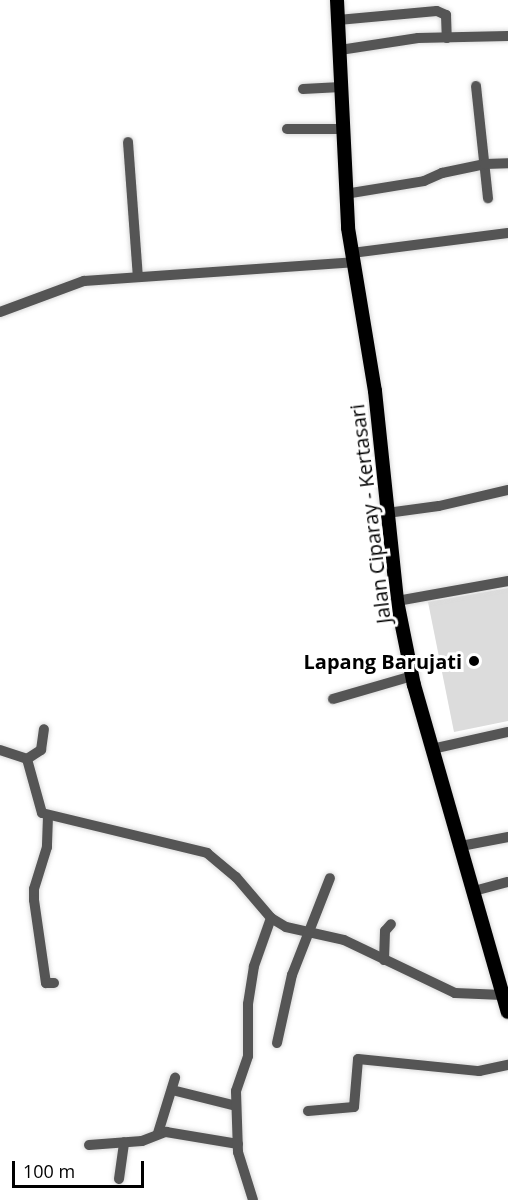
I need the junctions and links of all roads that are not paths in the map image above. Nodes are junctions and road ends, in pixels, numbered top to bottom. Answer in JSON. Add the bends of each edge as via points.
{"nodes":[{"id":1,"x":337,"y":0,"type":"edge"},
{"id":2,"x":338,"y":20,"type":"junction"},
{"id":3,"x":508,"y":36,"type":"edge"},
{"id":4,"x":447,"y":38,"type":"junction"},
{"id":5,"x":340,"y":50,"type":"junction"},
{"id":6,"x":476,"y":86,"type":"dead end"},
{"id":7,"x":341,"y":87,"type":"junction"},
{"id":8,"x":303,"y":89,"type":"dead end"},
{"id":9,"x":287,"y":129,"type":"dead end"},
{"id":10,"x":343,"y":129,"type":"junction"},
{"id":11,"x":128,"y":142,"type":"dead end"},
{"id":12,"x":508,"y":163,"type":"edge"},
{"id":13,"x":484,"y":164,"type":"junction"},
{"id":14,"x":345,"y":194,"type":"junction"},
{"id":15,"x":488,"y":198,"type":"dead end"},
{"id":16,"x":508,"y":233,"type":"edge"},
{"id":17,"x":352,"y":258,"type":"junction"},
{"id":18,"x":138,"y":277,"type":"junction"},
{"id":19,"x":0,"y":312,"type":"edge"},
{"id":20,"x":508,"y":490,"type":"edge"},
{"id":21,"x":387,"y":513,"type":"junction"},
{"id":22,"x":508,"y":581,"type":"edge"},
{"id":23,"x":397,"y":601,"type":"junction"},
{"id":24,"x":412,"y":676,"type":"junction"},
{"id":25,"x":333,"y":699,"type":"dead end"},
{"id":26,"x":44,"y":729,"type":"dead end"},
{"id":27,"x":508,"y":732,"type":"edge"},
{"id":28,"x":432,"y":749,"type":"junction"},
{"id":29,"x":0,"y":750,"type":"edge"},
{"id":30,"x":27,"y":759,"type":"junction"},
{"id":31,"x":48,"y":816,"type":"junction"},
{"id":32,"x":508,"y":837,"type":"edge"},
{"id":33,"x":461,"y":846,"type":"junction"},
{"id":34,"x":330,"y":878,"type":"dead end"},
{"id":35,"x":508,"y":882,"type":"edge"},
{"id":36,"x":474,"y":891,"type":"junction"},
{"id":37,"x":271,"y":918,"type":"junction"},
{"id":38,"x":391,"y":924,"type":"dead end"},
{"id":39,"x":308,"y":931,"type":"junction"},
{"id":40,"x":384,"y":960,"type":"junction"},
{"id":41,"x":54,"y":983,"type":"dead end"},
{"id":42,"x":503,"y":995,"type":"junction"},
{"id":43,"x":508,"y":1012,"type":"edge"},
{"id":44,"x":277,"y":1043,"type":"dead end"},
{"id":45,"x":508,"y":1065,"type":"edge"},
{"id":46,"x":175,"y":1078,"type":"dead end"},
{"id":47,"x":172,"y":1090,"type":"junction"},
{"id":48,"x":236,"y":1106,"type":"junction"},
{"id":49,"x":308,"y":1111,"type":"dead end"},
{"id":50,"x":158,"y":1133,"type":"junction"},
{"id":51,"x":124,"y":1142,"type":"junction"},
{"id":52,"x":238,"y":1144,"type":"junction"},
{"id":53,"x":89,"y":1145,"type":"dead end"},
{"id":54,"x":119,"y":1179,"type":"dead end"},
{"id":55,"x":253,"y":1200,"type":"edge"}],
"edges":[{"from":1,"to":2,"type":"main road","name":"Jalan Ciparay - Kertasari"},
{"from":2,"to":4,"type":"street","via":[[437,11],[446,15]]},
{"from":2,"to":5,"type":"main road","name":"Jalan Ciparay - Kertasari"},
{"from":3,"to":4,"type":"street"},
{"from":4,"to":5,"type":"street"},
{"from":5,"to":7,"type":"main road","name":"Jalan Ciparay - Kertasari"},
{"from":6,"to":13,"type":"street"},
{"from":7,"to":8,"type":"street"},
{"from":7,"to":10,"type":"main road","name":"Jalan Ciparay - Kertasari"},
{"from":9,"to":10,"type":"street"},
{"from":10,"to":14,"type":"main road","name":"Jalan Ciparay - Kertasari"},
{"from":11,"to":18,"type":"street"},
{"from":12,"to":13,"type":"street"},
{"from":13,"to":14,"type":"street","via":[[424,181]]},
{"from":13,"to":15,"type":"street"},
{"from":14,"to":17,"type":"main road","name":"Jalan Ciparay - Kertasari"},
{"from":16,"to":17,"type":"street"},
{"from":17,"to":18,"type":"street"},
{"from":17,"to":21,"type":"main road","name":"Jalan Ciparay - Kertasari","via":[[375,391]]},
{"from":18,"to":19,"type":"street","via":[[84,281]]},
{"from":20,"to":21,"type":"street"},
{"from":21,"to":23,"type":"main road","name":"Jalan Ciparay - Kertasari"},
{"from":22,"to":23,"type":"street"},
{"from":23,"to":24,"type":"main road","name":"Jalan Ciparay - Kertasari"},
{"from":24,"to":25,"type":"street"},
{"from":24,"to":28,"type":"main road","name":"Jalan Ciparay - Kertasari"},
{"from":26,"to":30,"type":"street","via":[[41,750]]},
{"from":27,"to":28,"type":"street"},
{"from":28,"to":33,"type":"main road","name":"Jalan Ciparay - Kertasari"},
{"from":29,"to":30,"type":"street"},
{"from":30,"to":31,"type":"street","via":[[40,811]]},
{"from":31,"to":37,"type":"street","via":[[207,853],[236,877]]},
{"from":31,"to":41,"type":"street","via":[[47,848],[34,900],[46,983]]},
{"from":32,"to":33,"type":"street"},
{"from":33,"to":36,"type":"main road","name":"Jalan Ciparay - Kertasari"},
{"from":34,"to":39,"type":"street"},
{"from":35,"to":36,"type":"street"},
{"from":36,"to":42,"type":"main road","name":"Jalan Ciparay - Kertasari"},
{"from":37,"to":39,"type":"street","via":[[299,932]]},
{"from":37,"to":48,"type":"street","via":[[254,966],[248,1004],[248,1056],[236,1091]]},
{"from":38,"to":40,"type":"street","via":[[385,931]]},
{"from":39,"to":40,"type":"street","via":[[344,940]]},
{"from":39,"to":44,"type":"street","via":[[292,975]]},
{"from":40,"to":42,"type":"street","via":[[455,993]]},
{"from":42,"to":43,"type":"main road","name":"Jalan Ciparay - Kertasari"},
{"from":45,"to":49,"type":"street","via":[[479,1071],[358,1059],[354,1107]]},
{"from":46,"to":47,"type":"street"},
{"from":47,"to":48,"type":"street"},
{"from":47,"to":50,"type":"street"},
{"from":48,"to":52,"type":"street"},
{"from":50,"to":51,"type":"street","via":[[142,1141]]},
{"from":50,"to":52,"type":"street"},
{"from":51,"to":53,"type":"street"},
{"from":51,"to":54,"type":"street"},
{"from":52,"to":55,"type":"street"}]}
